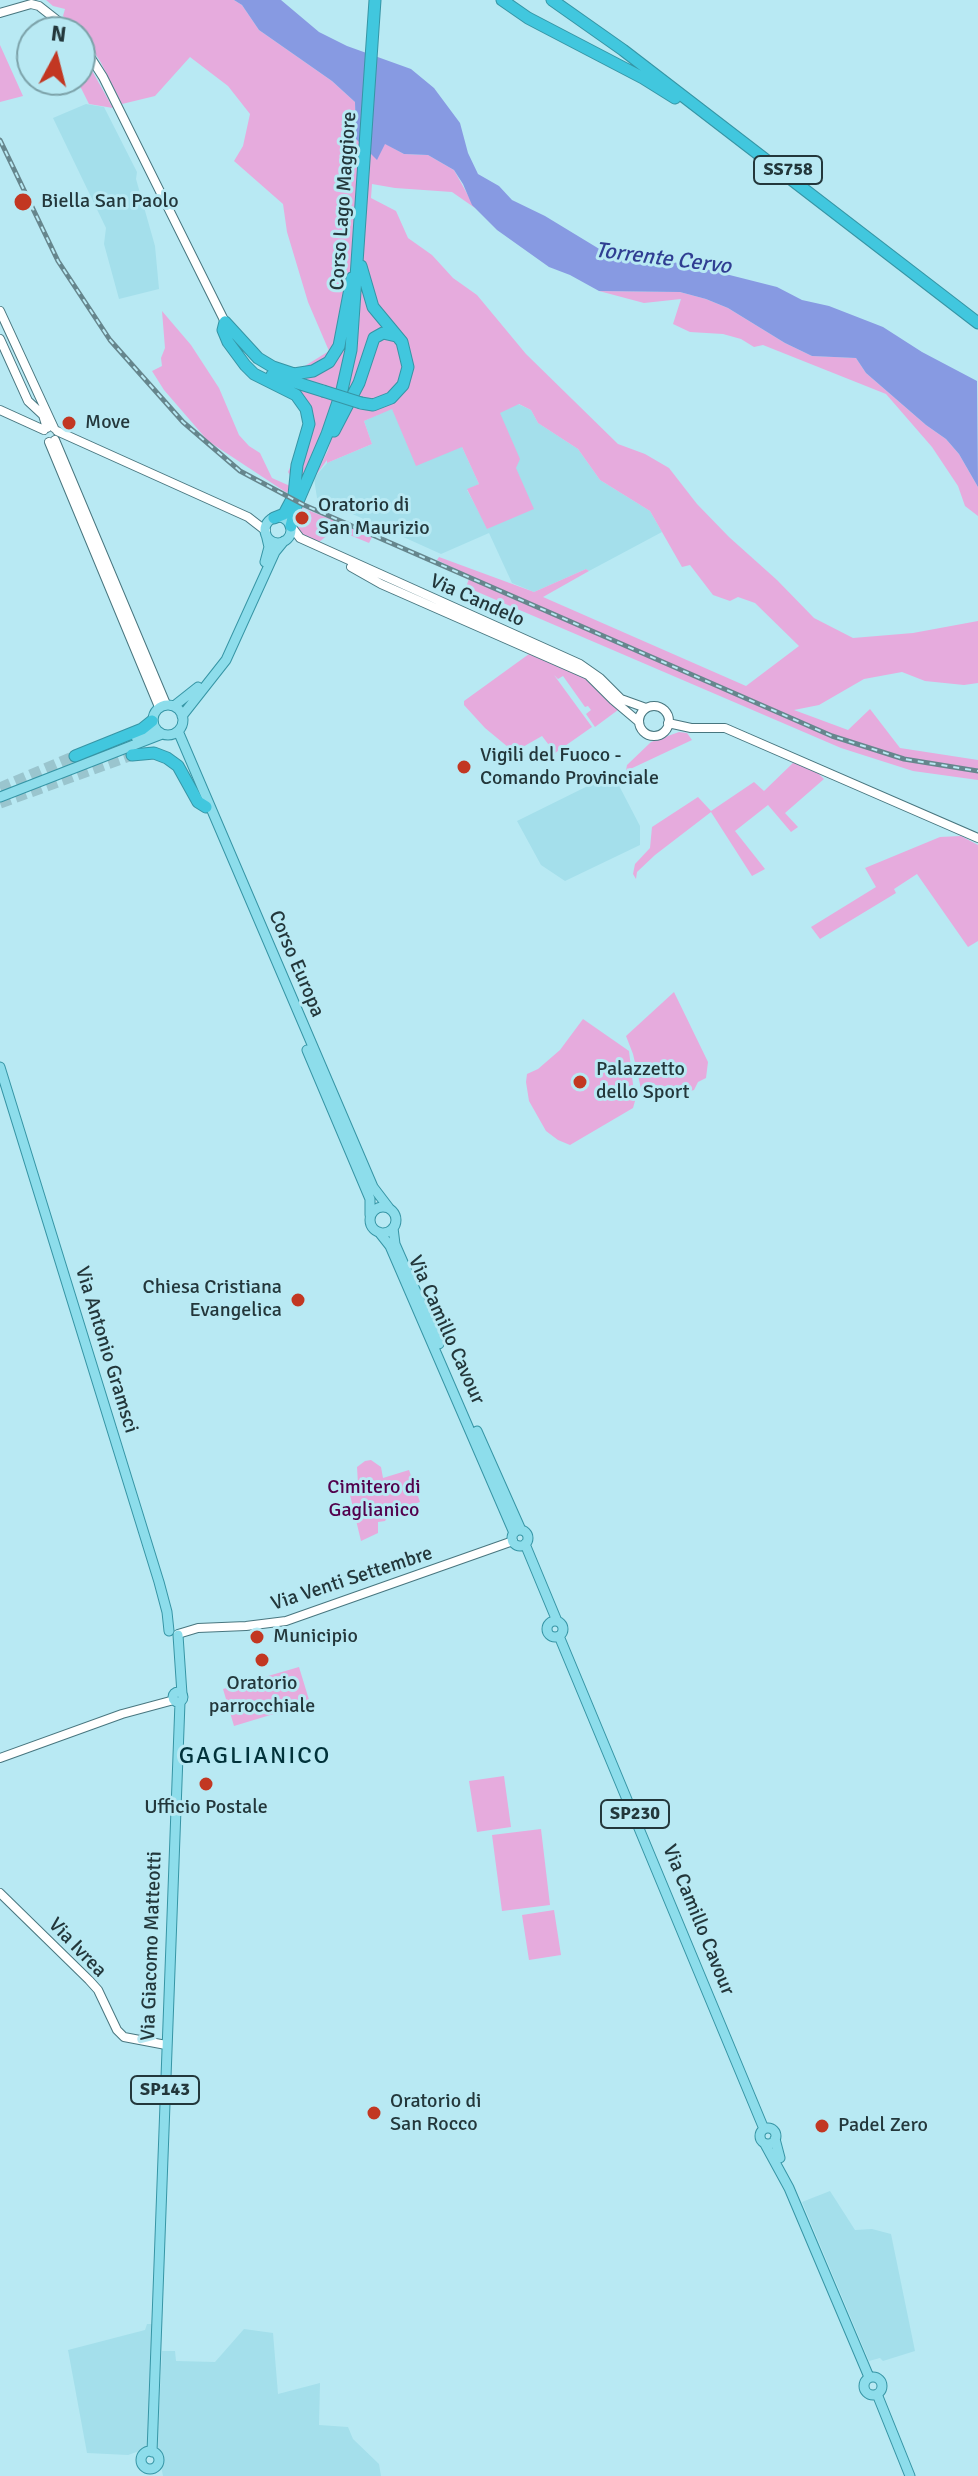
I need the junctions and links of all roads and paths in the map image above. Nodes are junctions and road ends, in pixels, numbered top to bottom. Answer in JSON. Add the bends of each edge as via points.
{"nodes":[{"id":1,"x":375,"y":0,"type":"edge"},
{"id":2,"x":502,"y":0,"type":"edge"},
{"id":3,"x":552,"y":0,"type":"edge"},
{"id":4,"x":566,"y":1,"type":"edge"},
{"id":5,"x":0,"y":13,"type":"edge"},
{"id":6,"x":54,"y":16,"type":"edge"},
{"id":7,"x":96,"y":65,"type":"edge"},
{"id":8,"x":762,"y":157,"type":"junction"},
{"id":9,"x":359,"y":256,"type":"junction"},
{"id":10,"x":0,"y":311,"type":"edge"},
{"id":11,"x":978,"y":317,"type":"edge"},
{"id":12,"x":225,"y":322,"type":"junction"},
{"id":13,"x":978,"y":323,"type":"edge"},
{"id":14,"x":399,"y":338,"type":"junction"},
{"id":15,"x":0,"y":339,"type":"edge"},
{"id":16,"x":28,"y":401,"type":"junction"},
{"id":17,"x":338,"y":403,"type":"junction"},
{"id":18,"x":0,"y":410,"type":"edge"},
{"id":19,"x":22,"y":420,"type":"junction"},
{"id":20,"x":52,"y":434,"type":"junction"},
{"id":21,"x":74,"y":442,"type":"junction"},
{"id":22,"x":61,"y":454,"type":"junction"},
{"id":23,"x":316,"y":463,"type":"junction"},
{"id":24,"x":294,"y":495,"type":"junction"},
{"id":25,"x":248,"y":517,"type":"junction"},
{"id":26,"x":272,"y":518,"type":"junction"},
{"id":27,"x":291,"y":526,"type":"junction"},
{"id":28,"x":266,"y":533,"type":"junction"},
{"id":29,"x":284,"y":541,"type":"junction"},
{"id":30,"x":166,"y":706,"type":"junction"},
{"id":31,"x":646,"y":708,"type":"junction"},
{"id":32,"x":182,"y":716,"type":"junction"},
{"id":33,"x":639,"y":722,"type":"junction"},
{"id":34,"x":668,"y":723,"type":"junction"},
{"id":35,"x":156,"y":727,"type":"junction"},
{"id":36,"x":176,"y":732,"type":"junction"},
{"id":37,"x":132,"y":755,"type":"tunnel mouth"},
{"id":38,"x":75,"y":756,"type":"tunnel mouth"},
{"id":39,"x":0,"y":794,"type":"edge"},
{"id":40,"x":206,"y":807,"type":"junction"},
{"id":41,"x":978,"y":838,"type":"edge"},
{"id":42,"x":0,"y":1067,"type":"edge"},
{"id":43,"x":389,"y":1208,"type":"junction"},
{"id":44,"x":370,"y":1215,"type":"junction"},
{"id":45,"x":391,"y":1235,"type":"junction"},
{"id":46,"x":518,"y":1539,"type":"junction"},
{"id":47,"x":175,"y":1632,"type":"junction"},
{"id":48,"x":177,"y":1698,"type":"junction"},
{"id":49,"x":0,"y":1758,"type":"edge"},
{"id":50,"x":0,"y":1893,"type":"edge"},
{"id":51,"x":166,"y":2045,"type":"junction"},
{"id":52,"x":764,"y":2129,"type":"junction"},
{"id":53,"x":775,"y":2139,"type":"junction"},
{"id":54,"x":765,"y":2144,"type":"junction"},
{"id":55,"x":789,"y":2188,"type":"junction"},
{"id":56,"x":151,"y":2472,"type":"edge"},
{"id":57,"x":910,"y":2476,"type":"edge"}],
"edges":[{"from":1,"to":9,"type":"highway","name":"Corso Lago Maggiore"},
{"from":2,"to":8,"type":"highway","number":"SS758","via":[[643,78]]},
{"from":3,"to":8,"type":"highway"},
{"from":4,"to":11,"type":"highway","number":"SS758"},
{"from":5,"to":6,"type":"street","via":[[31,4]]},
{"from":7,"to":12,"type":"street"},
{"from":8,"to":13,"type":"highway","number":"SS758"},
{"from":9,"to":12,"type":"highway","via":[[339,346],[329,362],[313,371],[294,374],[273,367]]},
{"from":9,"to":14,"type":"highway","via":[[373,307]]},
{"from":9,"to":17,"type":"highway","name":"Corso Lago Maggiore","via":[[351,350]]},
{"from":10,"to":20,"type":"street"},
{"from":12,"to":14,"type":"highway","bridge":true,"via":[[243,354],[264,371],[361,403],[382,403],[403,385],[408,367]]},
{"from":12,"to":24,"type":"highway","via":[[228,342],[245,365],[296,395],[306,409],[309,424]]},
{"from":14,"to":23,"type":"highway","via":[[383,333],[370,343],[359,383]]},
{"from":15,"to":16,"type":"street"},
{"from":16,"to":19,"type":"street","via":[[28,415]]},
{"from":16,"to":20,"type":"street"},
{"from":17,"to":23,"type":"highway","name":"Corso Lago Maggiore"},
{"from":17,"to":24,"type":"highway","name":"Corso Lago Maggiore"},
{"from":18,"to":19,"type":"street"},
{"from":19,"to":20,"type":"street"},
{"from":20,"to":21,"type":"street"},
{"from":20,"to":22,"type":"street"},
{"from":20,"to":30,"type":"street"},
{"from":21,"to":22,"type":"street"},
{"from":21,"to":25,"type":"street"},
{"from":22,"to":30,"type":"street"},
{"from":23,"to":27,"type":"highway","name":"Corso Lago Maggiore"},
{"from":24,"to":26,"type":"highway","name":"Corso Lago Maggiore","via":[[284,514]]},
{"from":25,"to":26,"type":"street"},
{"from":25,"to":28,"type":"street"},
{"from":26,"to":27,"type":"main road","via":[[286,519]]},
{"from":26,"to":28,"type":"main road"},
{"from":27,"to":29,"type":"main road"},
{"from":27,"to":31,"type":"street","name":"Via Candelo","via":[[308,542],[580,664],[621,699]]},
{"from":28,"to":29,"type":"main road","via":[[274,542]]},
{"from":28,"to":30,"type":"main road","via":[[266,560],[230,643],[191,694]]},
{"from":29,"to":32,"type":"main road","via":[[226,660]]},
{"from":29,"to":33,"type":"street","name":"Via Candelo","via":[[306,546],[588,675]]},
{"from":30,"to":32,"type":"main road"},
{"from":30,"to":35,"type":"main road","via":[[154,713]]},
{"from":31,"to":33,"type":"street"},
{"from":31,"to":34,"type":"street","via":[[664,710]]},
{"from":32,"to":36,"type":"main road"},
{"from":33,"to":34,"type":"street","via":[[652,736]]},
{"from":34,"to":41,"type":"street","via":[[725,728]]},
{"from":35,"to":36,"type":"main road"},
{"from":35,"to":38,"type":"highway"},
{"from":35,"to":39,"type":"main road"},
{"from":36,"to":40,"type":"main road","name":"Corso Europa"},
{"from":36,"to":43,"type":"main road","name":"Corso Europa","via":[[368,1176]]},
{"from":37,"to":40,"type":"highway","via":[[167,758]]},
{"from":40,"to":44,"type":"main road","name":"Corso Europa","via":[[370,1199]]},
{"from":42,"to":47,"type":"main road","name":"Via Antonio Gramsci","number":"SP143"},
{"from":43,"to":44,"type":"main road","via":[[380,1207]]},
{"from":43,"to":45,"type":"main road","via":[[396,1217]]},
{"from":44,"to":45,"type":"main road","via":[[379,1232]]},
{"from":45,"to":46,"type":"main road","name":"Via Camillo Cavour","number":"SP230"},
{"from":46,"to":47,"type":"street","name":"Via Venti Settembre","via":[[286,1621]]},
{"from":46,"to":52,"type":"main road","name":"Via Camillo Cavour","number":"SP230","via":[[554,1621],[549,1634],[559,1636]]},
{"from":47,"to":48,"type":"main road","name":"Via Antonio Gramsci","number":"SP143"},
{"from":48,"to":49,"type":"street"},
{"from":48,"to":51,"type":"main road","name":"Via Giacomo Matteotti","number":"SP143"},
{"from":50,"to":51,"type":"street","name":"Via Ivrea","via":[[98,1990],[124,2037]]},
{"from":51,"to":56,"type":"main road","name":"Via Giacomo Matteotti","number":"SP143","via":[[152,2452],[141,2460]]},
{"from":52,"to":53,"type":"main road","name":"Via Camillo Cavour","number":"SP230","via":[[773,2130]]},
{"from":52,"to":54,"type":"main road","name":"Via Camillo Cavour","number":"SP230","via":[[760,2136]]},
{"from":53,"to":54,"type":"main road"},
{"from":53,"to":55,"type":"main road","name":"Via Camillo Cavour","number":"SP230"},
{"from":54,"to":55,"type":"main road","name":"Via Camillo Cavour","number":"SP230"},
{"from":55,"to":57,"type":"main road","name":"Via Camillo Cavour","number":"SP230","via":[[869,2377],[881,2382],[877,2394]]}]}
